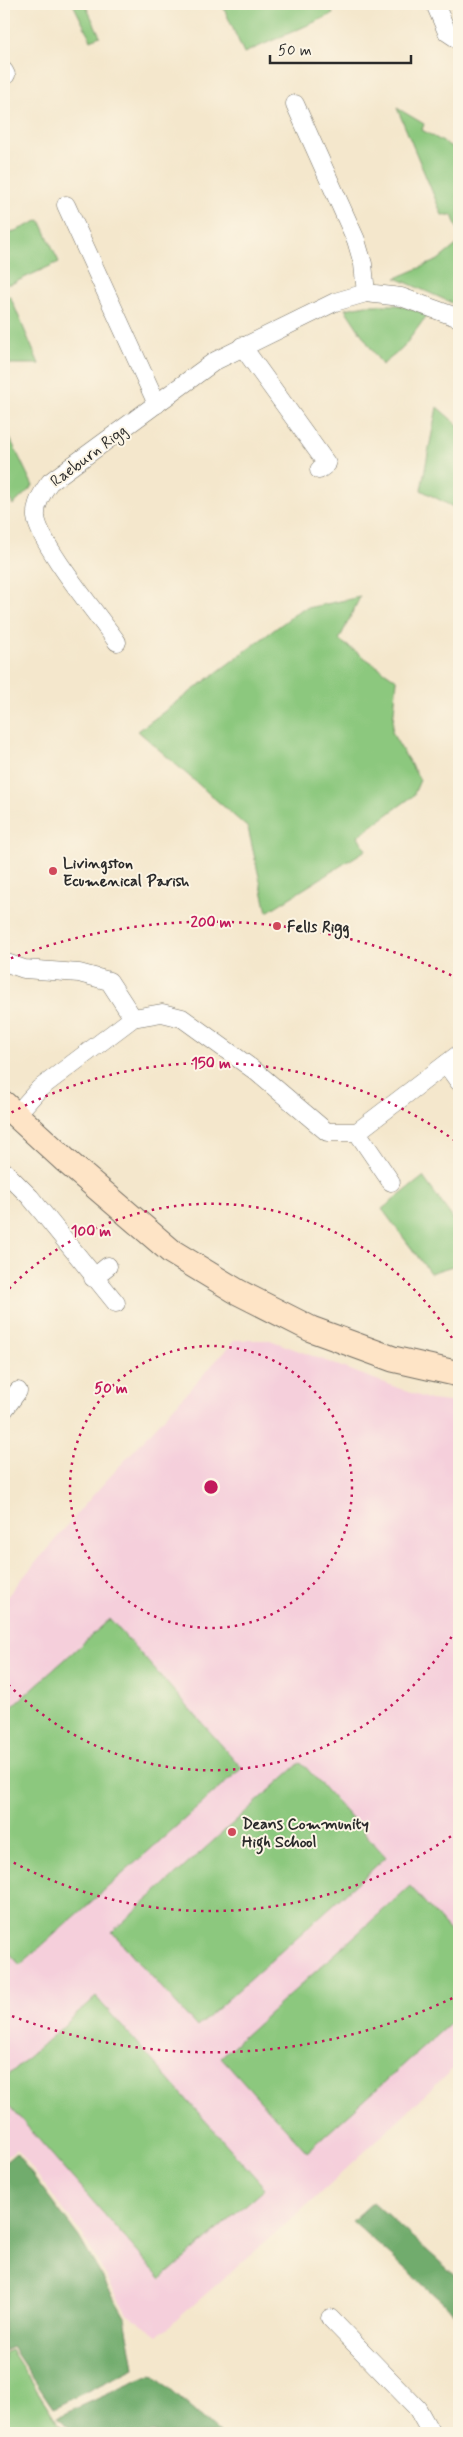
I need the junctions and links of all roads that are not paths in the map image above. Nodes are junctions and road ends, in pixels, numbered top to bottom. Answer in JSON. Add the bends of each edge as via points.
{"nodes":[{"id":1,"x":435,"y":4,"type":"edge"},
{"id":2,"x":459,"y":40,"type":"edge"},
{"id":3,"x":295,"y":104,"type":"dead end"},
{"id":4,"x":66,"y":205,"type":"dead end"},
{"id":5,"x":366,"y":293,"type":"junction"},
{"id":6,"x":459,"y":318,"type":"edge"},
{"id":7,"x":242,"y":346,"type":"junction"},
{"id":8,"x":157,"y":404,"type":"junction"},
{"id":9,"x":319,"y":470,"type":"dead end"},
{"id":10,"x":118,"y":642,"type":"dead end"},
{"id":11,"x":5,"y":965,"type":"edge"},
{"id":12,"x":133,"y":1018,"type":"junction"},
{"id":13,"x":453,"y":1059,"type":"edge"},
{"id":14,"x":459,"y":1082,"type":"edge"},
{"id":15,"x":10,"y":1110,"type":"edge"},
{"id":16,"x":357,"y":1132,"type":"junction"},
{"id":17,"x":4,"y":1171,"type":"edge"},
{"id":18,"x":391,"y":1182,"type":"dead end"},
{"id":19,"x":108,"y":1266,"type":"dead end"},
{"id":20,"x":93,"y":1278,"type":"junction"},
{"id":21,"x":116,"y":1303,"type":"dead end"},
{"id":22,"x":459,"y":1374,"type":"edge"},
{"id":23,"x":18,"y":1391,"type":"dead end"},
{"id":24,"x":4,"y":1410,"type":"edge"},
{"id":25,"x":330,"y":2318,"type":"dead end"},
{"id":26,"x":431,"y":2433,"type":"edge"}],
"edges":[{"from":1,"to":2,"type":"street","via":[[447,32]]},
{"from":3,"to":5,"type":"street","via":[[356,240]]},
{"from":4,"to":8,"type":"street"},
{"from":5,"to":6,"type":"street","name":"Raeburn Rigg","via":[[401,296]]},
{"from":5,"to":7,"type":"street","name":"Raeburn Rigg","via":[[335,302]]},
{"from":7,"to":8,"type":"street","name":"Raeburn Rigg","via":[[215,361]]},
{"from":7,"to":9,"type":"street","via":[[327,464]]},
{"from":8,"to":10,"type":"street","name":"Raeburn Rigg","via":[[50,482],[41,493],[36,515],[42,537]]},
{"from":11,"to":12,"type":"street","via":[[79,973],[110,981]]},
{"from":12,"to":15,"type":"street"},
{"from":12,"to":16,"type":"street","via":[[162,1013],[182,1018],[254,1070],[327,1132]]},
{"from":13,"to":14,"type":"street"},
{"from":13,"to":16,"type":"street"},
{"from":15,"to":22,"type":"street","via":[[172,1252],[238,1292],[311,1329],[393,1359]]},
{"from":16,"to":18,"type":"street"},
{"from":17,"to":20,"type":"street","via":[[30,1198]]},
{"from":19,"to":20,"type":"street"},
{"from":20,"to":21,"type":"street"},
{"from":23,"to":24,"type":"street"},
{"from":25,"to":26,"type":"street","via":[[417,2408]]}]}
